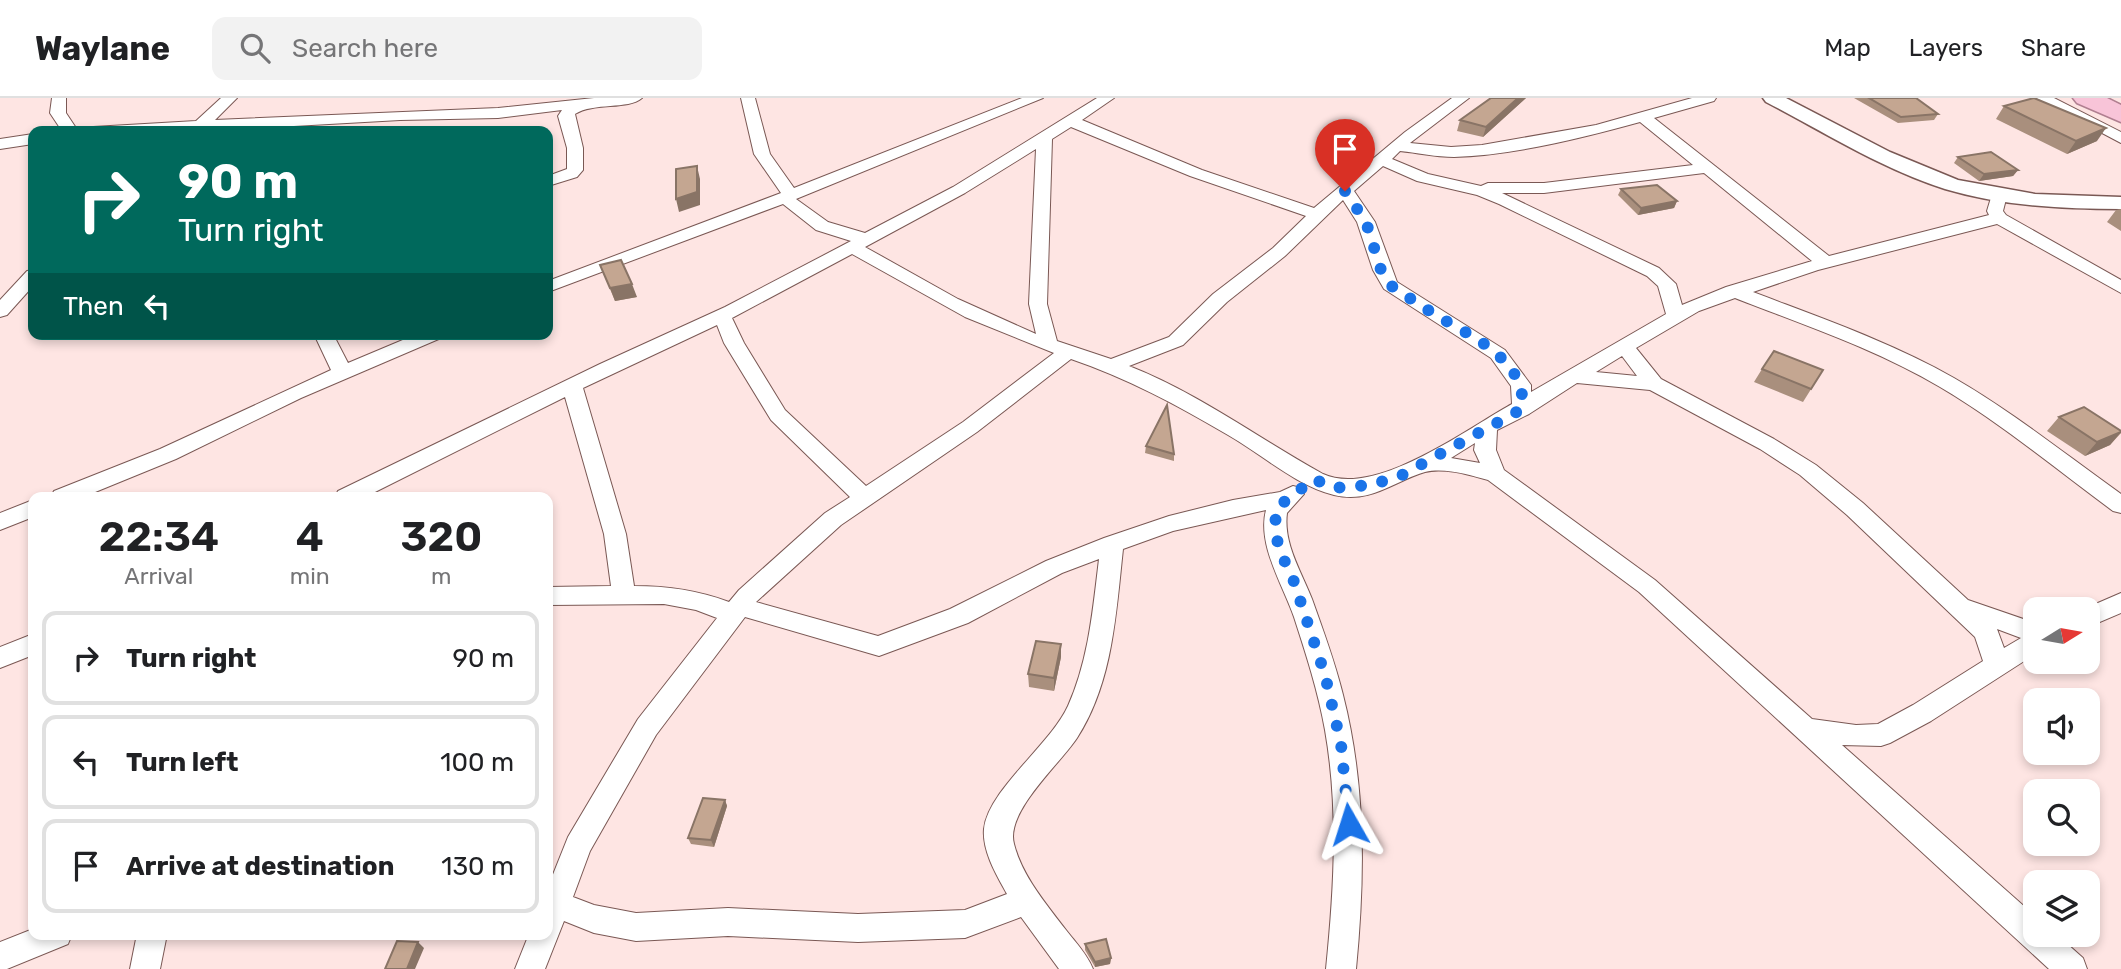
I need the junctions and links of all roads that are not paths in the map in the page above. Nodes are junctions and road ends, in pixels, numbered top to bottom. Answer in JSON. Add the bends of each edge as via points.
{"nodes":[{"id":1,"x":59,"y":98,"type":"edge"},
{"id":2,"x":230,"y":98,"type":"edge"},
{"id":3,"x":635,"y":98,"type":"edge"},
{"id":4,"x":748,"y":98,"type":"edge"},
{"id":5,"x":1035,"y":98,"type":"edge"},
{"id":6,"x":1107,"y":98,"type":"edge"},
{"id":7,"x":1462,"y":98,"type":"edge"},
{"id":8,"x":1709,"y":98,"type":"edge"},
{"id":9,"x":1772,"y":98,"type":"edge"},
{"id":10,"x":2043,"y":98,"type":"edge"},
{"id":11,"x":2086,"y":98,"type":"edge"},
{"id":12,"x":370,"y":102,"type":"dead end"},
{"id":13,"x":582,"y":104,"type":"junction"},
{"id":14,"x":498,"y":113,"type":"junction"},
{"id":15,"x":2121,"y":114,"type":"edge"},
{"id":16,"x":380,"y":116,"type":"junction"},
{"id":17,"x":1642,"y":116,"type":"junction"},
{"id":18,"x":356,"y":118,"type":"junction"},
{"id":19,"x":1070,"y":121,"type":"junction"},
{"id":20,"x":67,"y":126,"type":"edge"},
{"id":21,"x":200,"y":126,"type":"edge"},
{"id":22,"x":230,"y":126,"type":"edge"},
{"id":23,"x":372,"y":126,"type":"edge"},
{"id":24,"x":497,"y":126,"type":"edge"},
{"id":25,"x":1044,"y":137,"type":"junction"},
{"id":26,"x":2121,"y":138,"type":"edge"},
{"id":27,"x":28,"y":140,"type":"edge"},
{"id":28,"x":0,"y":144,"type":"edge"},
{"id":29,"x":1396,"y":146,"type":"junction"},
{"id":30,"x":1381,"y":160,"type":"junction"},
{"id":31,"x":1708,"y":168,"type":"junction"},
{"id":32,"x":553,"y":179,"type":"edge"},
{"id":33,"x":1464,"y":187,"type":"junction"},
{"id":34,"x":1345,"y":191,"type":"junction"},
{"id":35,"x":1999,"y":195,"type":"junction"},
{"id":36,"x":788,"y":196,"type":"junction"},
{"id":37,"x":2121,"y":203,"type":"edge"},
{"id":38,"x":1318,"y":215,"type":"junction"},
{"id":39,"x":1999,"y":218,"type":"junction"},
{"id":40,"x":860,"y":243,"type":"junction"},
{"id":41,"x":1826,"y":262,"type":"junction"},
{"id":42,"x":28,"y":281,"type":"edge"},
{"id":43,"x":553,"y":285,"type":"edge"},
{"id":44,"x":2121,"y":288,"type":"edge"},
{"id":45,"x":1732,"y":291,"type":"junction"},
{"id":46,"x":0,"y":312,"type":"edge"},
{"id":47,"x":1676,"y":315,"type":"junction"},
{"id":48,"x":722,"y":316,"type":"junction"},
{"id":49,"x":326,"y":340,"type":"edge"},
{"id":50,"x":420,"y":340,"type":"edge"},
{"id":51,"x":1624,"y":345,"type":"junction"},
{"id":52,"x":1057,"y":349,"type":"junction"},
{"id":53,"x":1108,"y":367,"type":"junction"},
{"id":54,"x":343,"y":373,"type":"junction"},
{"id":55,"x":1572,"y":376,"type":"junction"},
{"id":56,"x":1654,"y":384,"type":"junction"},
{"id":57,"x":572,"y":386,"type":"junction"},
{"id":58,"x":1522,"y":409,"type":"junction"},
{"id":59,"x":1487,"y":427,"type":"junction"},
{"id":60,"x":1421,"y":464,"type":"junction"},
{"id":61,"x":1495,"y":474,"type":"junction"},
{"id":62,"x":1314,"y":479,"type":"junction"},
{"id":63,"x":74,"y":492,"type":"edge"},
{"id":64,"x":356,"y":492,"type":"edge"},
{"id":65,"x":864,"y":498,"type":"junction"},
{"id":66,"x":1287,"y":499,"type":"junction"},
{"id":67,"x":2120,"y":504,"type":"edge"},
{"id":68,"x":28,"y":510,"type":"edge"},
{"id":69,"x":0,"y":522,"type":"edge"},
{"id":70,"x":1112,"y":544,"type":"junction"},
{"id":71,"x":553,"y":596,"type":"edge"},
{"id":72,"x":624,"y":597,"type":"junction"},
{"id":73,"x":2121,"y":602,"type":"edge"},
{"id":74,"x":1958,"y":604,"type":"junction"},
{"id":75,"x":736,"y":610,"type":"junction"},
{"id":76,"x":2100,"y":612,"type":"edge"},
{"id":77,"x":2023,"y":628,"type":"edge"},
{"id":78,"x":28,"y":646,"type":"edge"},
{"id":79,"x":2023,"y":649,"type":"edge"},
{"id":80,"x":0,"y":658,"type":"edge"},
{"id":81,"x":1997,"y":665,"type":"junction"},
{"id":82,"x":1806,"y":729,"type":"junction"},
{"id":83,"x":1028,"y":901,"type":"junction"},
{"id":84,"x":553,"y":909,"type":"edge"},
{"id":85,"x":553,"y":914,"type":"edge"},
{"id":86,"x":42,"y":940,"type":"edge"},
{"id":87,"x":151,"y":940,"type":"edge"},
{"id":88,"x":542,"y":940,"type":"edge"},
{"id":89,"x":0,"y":957,"type":"edge"},
{"id":90,"x":145,"y":969,"type":"edge"},
{"id":91,"x":530,"y":969,"type":"edge"},
{"id":92,"x":1078,"y":969,"type":"edge"},
{"id":93,"x":1341,"y":969,"type":"edge"},
{"id":94,"x":2072,"y":969,"type":"edge"}],
"edges":[{"from":1,"to":20,"type":"street","via":[[58,113]]},
{"from":2,"to":21,"type":"street"},
{"from":3,"to":13,"type":"street"},
{"from":4,"to":36,"type":"street","via":[[762,154]]},
{"from":5,"to":36,"type":"street"},
{"from":6,"to":19,"type":"street"},
{"from":7,"to":29,"type":"street"},
{"from":8,"to":17,"type":"street"},
{"from":9,"to":35,"type":"street","via":[[1920,172]]},
{"from":10,"to":26,"type":"street"},
{"from":11,"to":15,"type":"highway"},
{"from":12,"to":18,"type":"street"},
{"from":13,"to":14,"type":"street"},
{"from":13,"to":32,"type":"street","via":[[566,117],[575,148],[575,170]]},
{"from":14,"to":16,"type":"street"},
{"from":14,"to":24,"type":"street"},
{"from":16,"to":18,"type":"street"},
{"from":16,"to":23,"type":"street"},
{"from":17,"to":29,"type":"street","via":[[1598,129],[1482,150]]},
{"from":17,"to":31,"type":"street"},
{"from":18,"to":22,"type":"street"},
{"from":19,"to":25,"type":"street"},
{"from":19,"to":38,"type":"street","via":[[1218,181]]},
{"from":25,"to":40,"type":"street"},
{"from":25,"to":52,"type":"street","via":[[1038,304]]},
{"from":27,"to":28,"type":"street"},
{"from":29,"to":30,"type":"street"},
{"from":30,"to":33,"type":"street","via":[[1423,178]]},
{"from":30,"to":34,"type":"street"},
{"from":31,"to":33,"type":"street","via":[[1544,188]]},
{"from":31,"to":41,"type":"street"},
{"from":33,"to":47,"type":"street","via":[[1505,200],[1653,272],[1667,284]]},
{"from":34,"to":38,"type":"street"},
{"from":34,"to":58,"type":"street","via":[[1366,222],[1390,285],[1498,354],[1521,385]]},
{"from":35,"to":37,"type":"street","via":[[2063,203]]},
{"from":35,"to":39,"type":"street","via":[[1995,211]]},
{"from":36,"to":40,"type":"street","via":[[799,213],[818,226]]},
{"from":36,"to":43,"type":"street"},
{"from":38,"to":53,"type":"street","via":[[1176,341]]},
{"from":39,"to":41,"type":"street"},
{"from":39,"to":44,"type":"street"},
{"from":40,"to":48,"type":"street"},
{"from":40,"to":52,"type":"street","via":[[1000,325]]},
{"from":41,"to":45,"type":"street"},
{"from":42,"to":46,"type":"street"},
{"from":45,"to":47,"type":"street"},
{"from":45,"to":67,"type":"street","via":[[1829,327],[1937,378]]},
{"from":47,"to":51,"type":"street"},
{"from":48,"to":57,"type":"street"},
{"from":48,"to":65,"type":"street","via":[[778,415]]},
{"from":49,"to":54,"type":"street"},
{"from":50,"to":54,"type":"street"},
{"from":51,"to":55,"type":"street"},
{"from":51,"to":56,"type":"street"},
{"from":52,"to":53,"type":"street"},
{"from":52,"to":65,"type":"street","via":[[970,426]]},
{"from":53,"to":62,"type":"street","via":[[1167,391]]},
{"from":54,"to":63,"type":"street"},
{"from":55,"to":56,"type":"street"},
{"from":55,"to":58,"type":"street"},
{"from":56,"to":74,"type":"street","via":[[1808,470]]},
{"from":57,"to":64,"type":"street"},
{"from":57,"to":72,"type":"street","via":[[615,534]]},
{"from":58,"to":59,"type":"street"},
{"from":59,"to":60,"type":"street"},
{"from":59,"to":61,"type":"street","via":[[1485,450]]},
{"from":60,"to":61,"type":"street","via":[[1462,466]]},
{"from":60,"to":62,"type":"street","via":[[1353,489],[1334,488]]},
{"from":61,"to":82,"type":"street","via":[[1647,586]]},
{"from":62,"to":66,"type":"street"},
{"from":65,"to":75,"type":"street","via":[[832,519]]},
{"from":66,"to":70,"type":"street","via":[[1169,524]]},
{"from":66,"to":93,"type":"street","via":[[1275,514],[1278,547],[1325,675],[1341,744],[1349,824]]},
{"from":68,"to":69,"type":"street"},
{"from":70,"to":75,"type":"street","via":[[1054,567],[958,616],[879,646]]},
{"from":70,"to":83,"type":"street","via":[[1098,657],[1079,711],[1006,811],[998,830],[1000,849]]},
{"from":71,"to":72,"type":"street"},
{"from":72,"to":75,"type":"street","via":[[676,597]]},
{"from":73,"to":76,"type":"street"},
{"from":74,"to":77,"type":"street"},
{"from":74,"to":81,"type":"street","via":[[1986,632]]},
{"from":75,"to":84,"type":"street","via":[[647,727],[578,846]]},
{"from":78,"to":80,"type":"street"},
{"from":79,"to":81,"type":"street"},
{"from":81,"to":82,"type":"street","via":[[1881,735]]},
{"from":82,"to":94,"type":"street"},
{"from":83,"to":85,"type":"street","via":[[965,924],[858,928],[728,922],[636,927]]},
{"from":83,"to":92,"type":"street","via":[[1044,929]]},
{"from":86,"to":89,"type":"street"},
{"from":87,"to":90,"type":"street"},
{"from":88,"to":91,"type":"street"}]}
